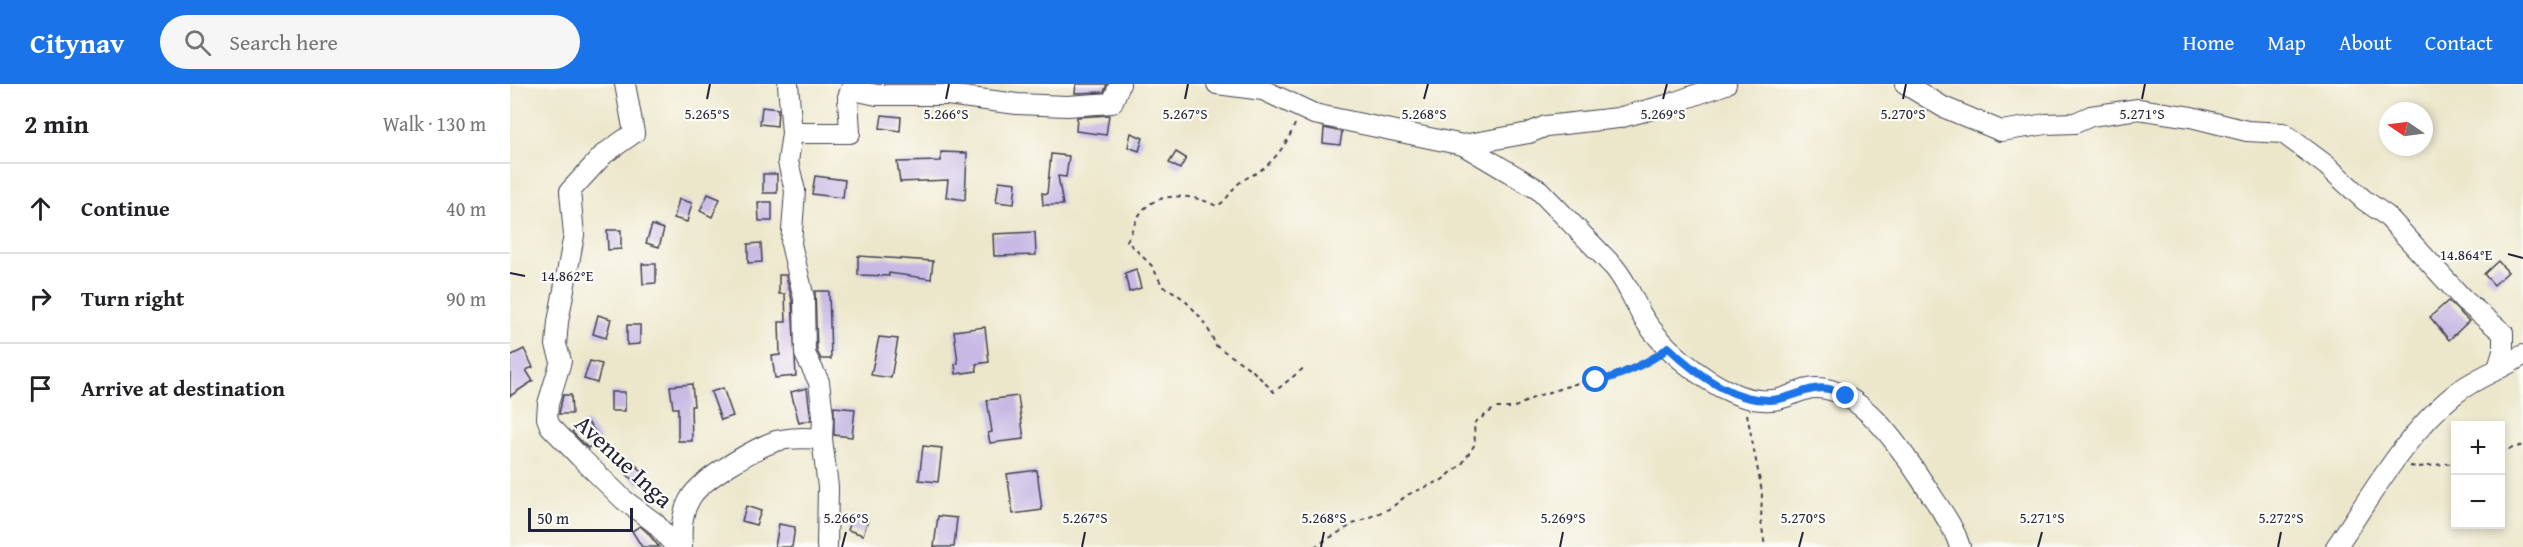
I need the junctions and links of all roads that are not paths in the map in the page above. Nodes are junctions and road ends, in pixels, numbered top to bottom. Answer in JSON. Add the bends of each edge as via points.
{"nodes":[{"id":1,"x":625,"y":84,"type":"edge"},
{"id":2,"x":788,"y":84,"type":"edge"},
{"id":3,"x":1120,"y":84,"type":"edge"},
{"id":4,"x":1726,"y":84,"type":"edge"},
{"id":5,"x":1905,"y":84,"type":"edge"},
{"id":6,"x":1225,"y":85,"type":"edge"},
{"id":7,"x":853,"y":87,"type":"edge"},
{"id":8,"x":947,"y":89,"type":"edge"},
{"id":9,"x":792,"y":133,"type":"junction"},
{"id":10,"x":1463,"y":145,"type":"junction"},
{"id":11,"x":2523,"y":355,"type":"edge"},
{"id":12,"x":2498,"y":368,"type":"junction"},
{"id":13,"x":822,"y":439,"type":"junction"},
{"id":14,"x":675,"y":547,"type":"edge"},
{"id":15,"x":682,"y":547,"type":"edge"},
{"id":16,"x":827,"y":547,"type":"edge"},
{"id":17,"x":1960,"y":547,"type":"edge"},
{"id":18,"x":2336,"y":547,"type":"edge"}],
"edges":[{"from":1,"to":14,"type":"street","name":"Avenue Inga","via":[[634,133],[610,149],[570,191],[574,235],[558,322],[556,345],[561,361],[548,404],[548,418],[550,426],[580,458],[655,523]]},
{"from":2,"to":9,"type":"street"},
{"from":3,"to":8,"type":"street","via":[[1114,100],[1104,104],[1017,104]]},
{"from":4,"to":10,"type":"street","via":[[1618,118],[1546,126],[1530,133]]},
{"from":5,"to":12,"type":"street","via":[[1943,107],[2001,131],[2075,123],[2091,116],[2138,109],[2247,131],[2283,133],[2387,216],[2464,300],[2503,333]]},
{"from":6,"to":10,"type":"street","via":[[1263,90],[1305,110]]},
{"from":7,"to":8,"type":"street","via":[[877,95]]},
{"from":7,"to":9,"type":"street","via":[[848,97],[850,133]]},
{"from":9,"to":13,"type":"street","via":[[788,155],[795,191],[791,244],[804,298],[805,354],[819,382]]},
{"from":10,"to":17,"type":"street","via":[[1539,190],[1624,279],[1648,325],[1704,376],[1736,394],[1772,400],[1816,388],[1836,390],[1846,396],[1880,426],[1916,468],[1949,521]]},
{"from":11,"to":12,"type":"street"},
{"from":12,"to":18,"type":"street","via":[[2456,393],[2418,431]]},
{"from":13,"to":15,"type":"street","via":[[776,441],[699,488],[683,513]]},
{"from":13,"to":16,"type":"street","via":[[828,487]]}]}
